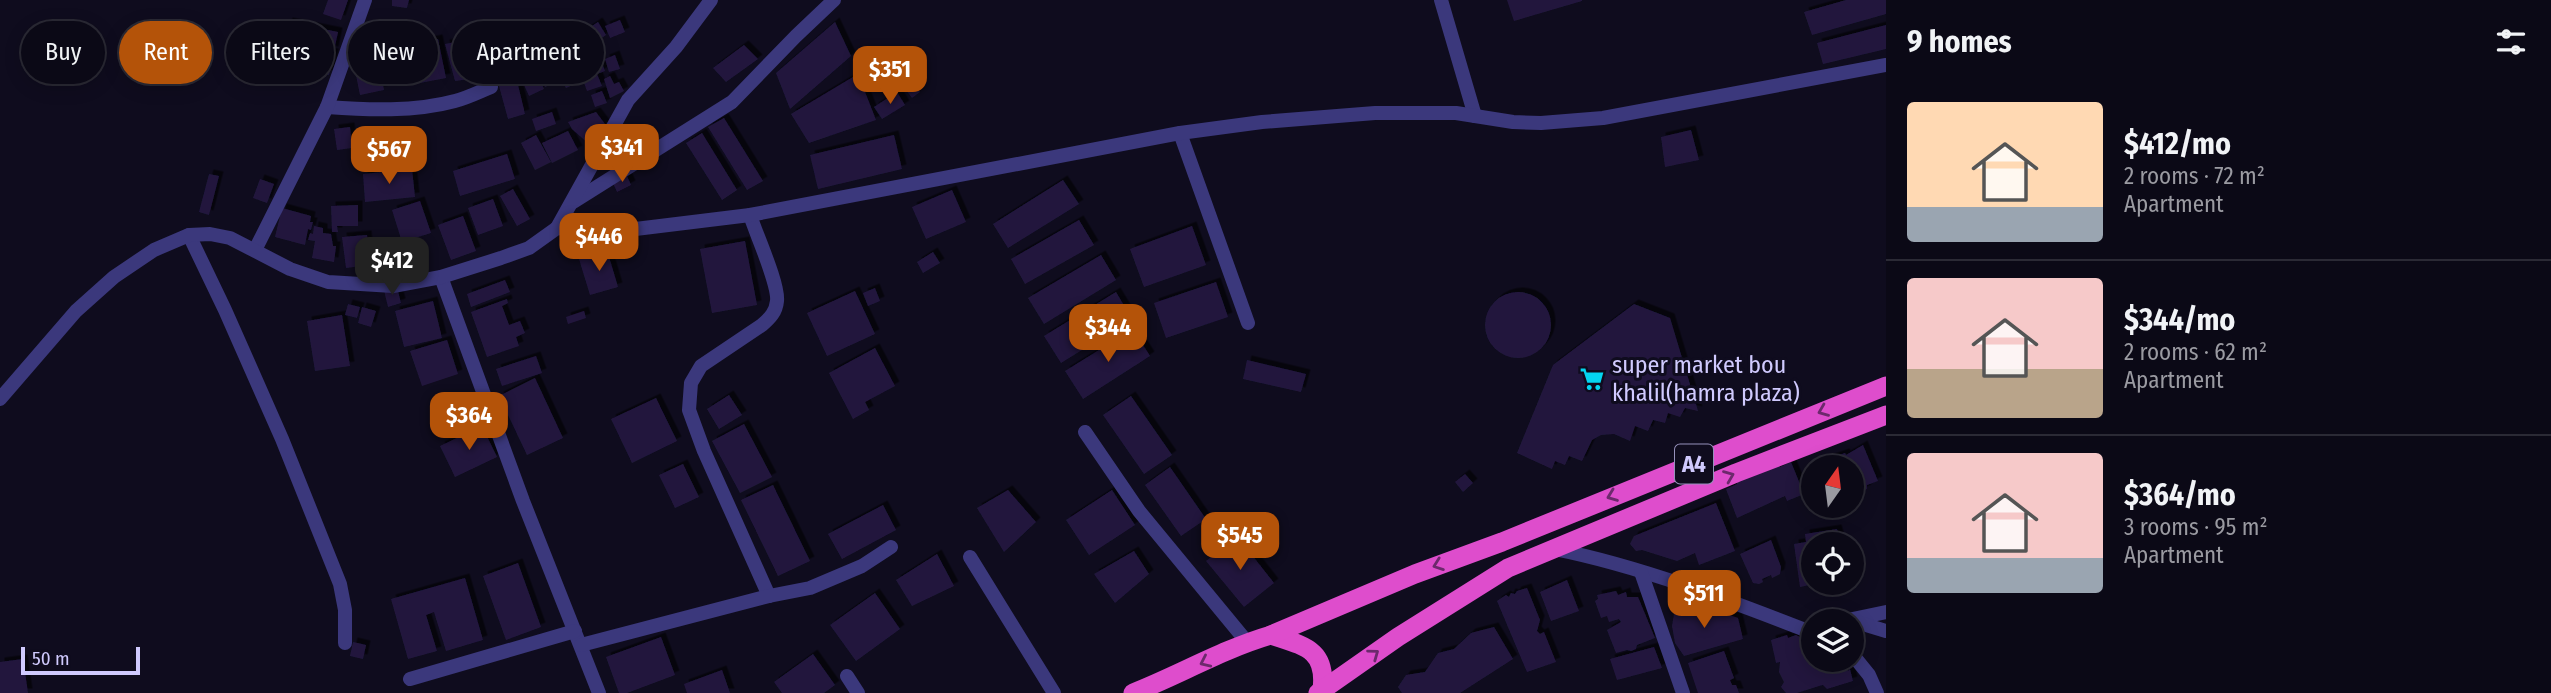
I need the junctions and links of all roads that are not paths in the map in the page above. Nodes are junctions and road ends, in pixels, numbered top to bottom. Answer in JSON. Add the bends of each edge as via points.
{"nodes":[{"id":1,"x":365,"y":0,"type":"edge"},
{"id":2,"x":711,"y":0,"type":"edge"},
{"id":3,"x":834,"y":0,"type":"edge"},
{"id":4,"x":1441,"y":0,"type":"edge"},
{"id":5,"x":1886,"y":65,"type":"edge"},
{"id":6,"x":491,"y":87,"type":"dead end"},
{"id":7,"x":327,"y":107,"type":"junction"},
{"id":8,"x":1475,"y":116,"type":"junction"},
{"id":9,"x":1180,"y":133,"type":"junction"},
{"id":10,"x":573,"y":201,"type":"junction"},
{"id":11,"x":750,"y":215,"type":"junction"},
{"id":12,"x":557,"y":228,"type":"junction"},
{"id":13,"x":189,"y":235,"type":"junction"},
{"id":14,"x":255,"y":250,"type":"junction"},
{"id":15,"x":441,"y":277,"type":"junction"},
{"id":16,"x":1248,"y":323,"type":"dead end"},
{"id":17,"x":1886,"y":386,"type":"edge"},
{"id":18,"x":0,"y":399,"type":"edge"},
{"id":19,"x":1886,"y":415,"type":"edge"},
{"id":20,"x":1085,"y":432,"type":"dead end"},
{"id":21,"x":891,"y":547,"type":"dead end"},
{"id":22,"x":1554,"y":549,"type":"junction"},
{"id":23,"x":970,"y":557,"type":"dead end"},
{"id":24,"x":1641,"y":572,"type":"junction"},
{"id":25,"x":769,"y":596,"type":"junction"},
{"id":26,"x":1886,"y":612,"type":"edge"},
{"id":27,"x":1864,"y":618,"type":"edge"},
{"id":28,"x":1794,"y":625,"type":"junction"},
{"id":29,"x":1801,"y":625,"type":"edge"},
{"id":30,"x":1864,"y":625,"type":"edge"},
{"id":31,"x":1801,"y":628,"type":"edge"},
{"id":32,"x":575,"y":631,"type":"junction"},
{"id":33,"x":1886,"y":631,"type":"edge"},
{"id":34,"x":1271,"y":635,"type":"junction"},
{"id":35,"x":1247,"y":642,"type":"junction"},
{"id":36,"x":345,"y":643,"type":"dead end"},
{"id":37,"x":581,"y":645,"type":"junction"},
{"id":38,"x":1864,"y":669,"type":"edge"},
{"id":39,"x":847,"y":676,"type":"dead end"},
{"id":40,"x":410,"y":679,"type":"dead end"},
{"id":41,"x":1163,"y":686,"type":"edge"},
{"id":42,"x":1320,"y":692,"type":"edge"},
{"id":43,"x":599,"y":693,"type":"edge"},
{"id":44,"x":858,"y":693,"type":"edge"},
{"id":45,"x":1054,"y":693,"type":"edge"},
{"id":46,"x":1133,"y":693,"type":"edge"},
{"id":47,"x":1683,"y":693,"type":"edge"},
{"id":48,"x":1877,"y":693,"type":"edge"}],
"edges":[{"from":1,"to":7,"type":"street"},
{"from":2,"to":10,"type":"street","via":[[628,100]]},
{"from":3,"to":10,"type":"street","via":[[732,102]]},
{"from":4,"to":8,"type":"street"},
{"from":5,"to":8,"type":"street","via":[[1603,118],[1541,123]]},
{"from":6,"to":7,"type":"street","via":[[455,101],[374,111]]},
{"from":7,"to":14,"type":"street"},
{"from":8,"to":9,"type":"street","via":[[1375,113]]},
{"from":9,"to":11,"type":"street"},
{"from":9,"to":16,"type":"street"},
{"from":10,"to":12,"type":"street"},
{"from":11,"to":12,"type":"street","via":[[611,232]]},
{"from":11,"to":25,"type":"street","via":[[776,290],[776,307],[762,325],[701,366],[691,383],[689,410]]},
{"from":12,"to":15,"type":"street","via":[[529,248]]},
{"from":13,"to":14,"type":"street","via":[[220,235]]},
{"from":13,"to":18,"type":"street","via":[[154,250],[114,277],[76,310]]},
{"from":13,"to":36,"type":"street","via":[[282,439],[340,584]]},
{"from":14,"to":15,"type":"street","via":[[328,282],[393,286]]},
{"from":15,"to":32,"type":"street"},
{"from":17,"to":34,"type":"highway","number":"A4","one_way":true},
{"from":22,"to":19,"type":"highway","number":"A4","one_way":true},
{"from":20,"to":35,"type":"street","via":[[1139,511]]},
{"from":21,"to":25,"type":"street","via":[[838,578]]},
{"from":22,"to":24,"type":"street"},
{"from":42,"to":22,"type":"highway","number":"A4","one_way":true,"via":[[1508,568]]},
{"from":23,"to":45,"type":"street"},
{"from":24,"to":28,"type":"street"},
{"from":24,"to":47,"type":"street"},
{"from":25,"to":37,"type":"street"},
{"from":26,"to":27,"type":"street"},
{"from":28,"to":29,"type":"street"},
{"from":28,"to":31,"type":"street"},
{"from":30,"to":33,"type":"street"},
{"from":32,"to":37,"type":"street"},
{"from":32,"to":40,"type":"street"},
{"from":34,"to":35,"type":"highway","number":"A4"},
{"from":34,"to":42,"type":"highway","via":[[1316,654],[1324,675]]},
{"from":35,"to":41,"type":"highway","number":"A4","one_way":true},
{"from":37,"to":43,"type":"street"},
{"from":38,"to":48,"type":"street"},
{"from":39,"to":44,"type":"street"},
{"from":41,"to":46,"type":"highway"}]}
